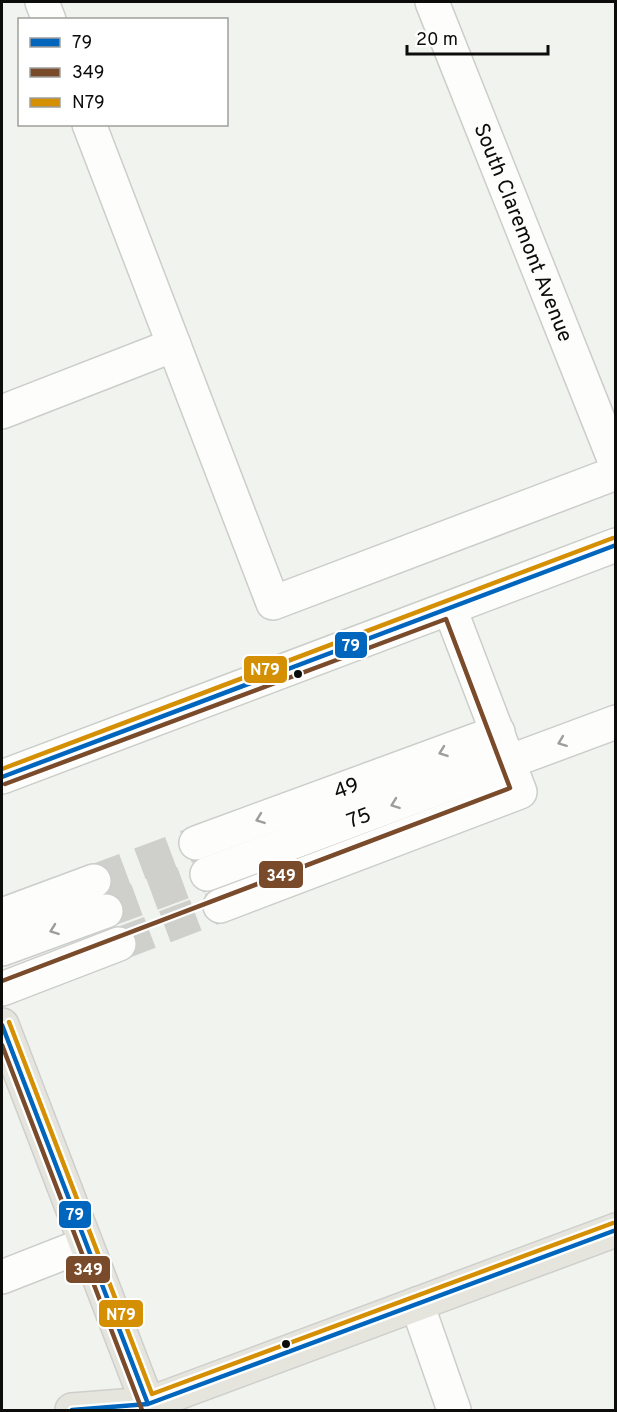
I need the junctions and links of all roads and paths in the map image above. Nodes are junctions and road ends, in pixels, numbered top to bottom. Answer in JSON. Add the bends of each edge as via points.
{"nodes":[{"id":1,"x":42,"y":2,"type":"edge"},
{"id":2,"x":432,"y":2,"type":"edge"},
{"id":3,"x":48,"y":18,"type":"edge"},
{"id":4,"x":90,"y":126,"type":"edge"},
{"id":5,"x":174,"y":345,"type":"junction"},
{"id":6,"x":2,"y":412,"type":"edge"},
{"id":7,"x":615,"y":464,"type":"edge"},
{"id":8,"x":615,"y":473,"type":"edge"},
{"id":9,"x":615,"y":545,"type":"edge"},
{"id":10,"x":450,"y":609,"type":"junction"},
{"id":11,"x":615,"y":722,"type":"edge"},
{"id":12,"x":498,"y":732,"type":"junction"},
{"id":13,"x":509,"y":762,"type":"junction"},
{"id":14,"x":2,"y":777,"type":"edge"},
{"id":15,"x":196,"y":843,"type":"tunnel mouth"},
{"id":16,"x":207,"y":874,"type":"tunnel mouth"},
{"id":17,"x":94,"y":880,"type":"tunnel mouth"},
{"id":18,"x":220,"y":906,"type":"tunnel mouth"},
{"id":19,"x":106,"y":910,"type":"tunnel mouth"},
{"id":20,"x":2,"y":915,"type":"edge"},
{"id":21,"x":119,"y":944,"type":"tunnel mouth"},
{"id":22,"x":2,"y":949,"type":"edge"},
{"id":23,"x":2,"y":989,"type":"edge"},
{"id":24,"x":2,"y":1025,"type":"edge"},
{"id":25,"x":615,"y":1230,"type":"edge"},
{"id":26,"x":86,"y":1244,"type":"junction"},
{"id":27,"x":2,"y":1277,"type":"edge"},
{"id":28,"x":417,"y":1304,"type":"junction"},
{"id":29,"x":145,"y":1408,"type":"edge"},
{"id":30,"x":72,"y":1410,"type":"edge"},
{"id":31,"x":454,"y":1410,"type":"edge"}],
"edges":[{"from":1,"to":3,"type":"street"},
{"from":2,"to":7,"type":"street","name":"South Claremont Avenue"},
{"from":4,"to":5,"type":"street"},
{"from":5,"to":6,"type":"street"},
{"from":5,"to":8,"type":"street","via":[[273,603]]},
{"from":9,"to":10,"type":"street"},
{"from":10,"to":12,"type":"street"},
{"from":10,"to":14,"type":"street"},
{"from":11,"to":13,"type":"street","name":"75","one_way":true},
{"from":12,"to":13,"type":"street"},
{"from":12,"to":15,"type":"street","name":"49","one_way":true},
{"from":13,"to":16,"type":"street","name":"75","one_way":true},
{"from":13,"to":18,"type":"street","via":[[520,792]]},
{"from":17,"to":20,"type":"street"},
{"from":19,"to":22,"type":"street","one_way":true},
{"from":21,"to":23,"type":"street"},
{"from":24,"to":26,"type":"main road"},
{"from":25,"to":28,"type":"main road"},
{"from":26,"to":27,"type":"street"},
{"from":26,"to":29,"type":"main road"},
{"from":28,"to":29,"type":"main road"},
{"from":28,"to":31,"type":"street"},
{"from":29,"to":30,"type":"main road"}]}
